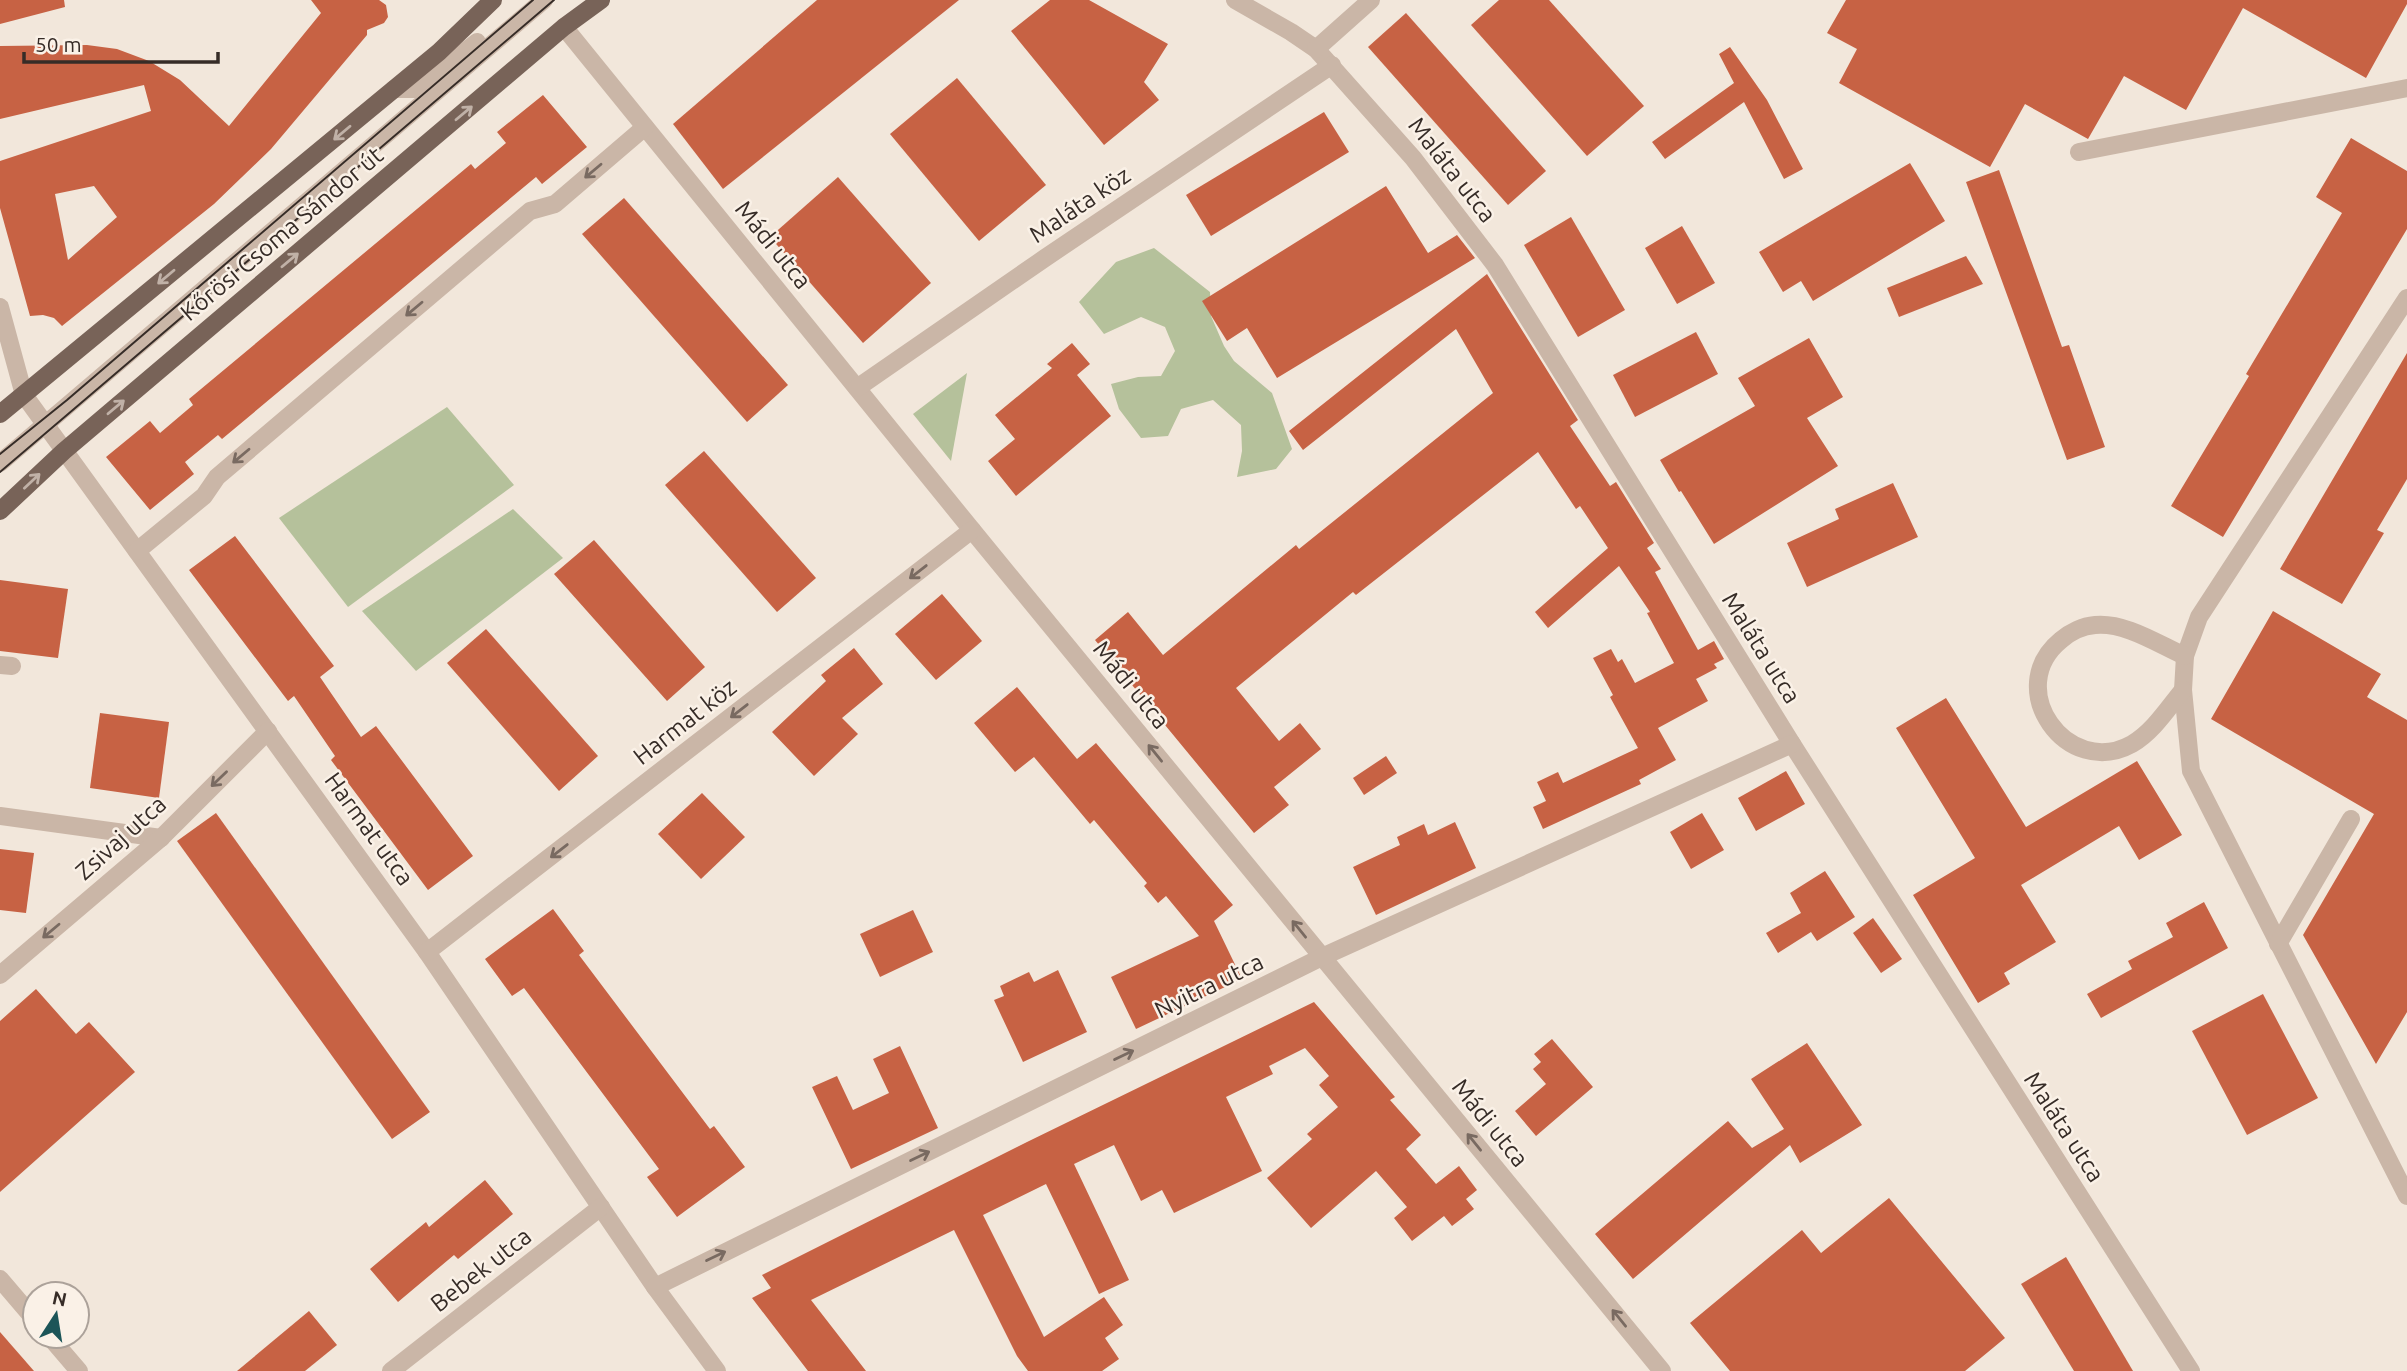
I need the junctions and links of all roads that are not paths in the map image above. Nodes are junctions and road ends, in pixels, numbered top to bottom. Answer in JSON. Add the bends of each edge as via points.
{"nodes":[{"id":1,"x":533,"y":0,"type":"edge"},
{"id":2,"x":544,"y":0,"type":"edge"},
{"id":3,"x":601,"y":0,"type":"edge"},
{"id":4,"x":1236,"y":0,"type":"edge"},
{"id":5,"x":1371,"y":0,"type":"edge"},
{"id":6,"x":483,"y":3,"type":"edge"},
{"id":7,"x":564,"y":27,"type":"junction"},
{"id":8,"x":1316,"y":49,"type":"junction"},
{"id":9,"x":1332,"y":65,"type":"junction"},
{"id":10,"x":2407,"y":88,"type":"edge"},
{"id":11,"x":394,"y":89,"type":"junction"},
{"id":12,"x":645,"y":127,"type":"junction"},
{"id":13,"x":2079,"y":152,"type":"dead end"},
{"id":14,"x":2407,"y":298,"type":"edge"},
{"id":15,"x":0,"y":307,"type":"edge"},
{"id":16,"x":857,"y":388,"type":"junction"},
{"id":17,"x":24,"y":395,"type":"junction"},
{"id":18,"x":0,"y":414,"type":"edge"},
{"id":19,"x":46,"y":425,"type":"junction"},
{"id":20,"x":64,"y":451,"type":"junction"},
{"id":21,"x":0,"y":463,"type":"edge"},
{"id":22,"x":0,"y":511,"type":"edge"},
{"id":23,"x":972,"y":530,"type":"junction"},
{"id":24,"x":137,"y":551,"type":"junction"},
{"id":25,"x":2185,"y":656,"type":"junction"},
{"id":26,"x":2183,"y":690,"type":"junction"},
{"id":27,"x":268,"y":731,"type":"junction"},
{"id":28,"x":1792,"y":744,"type":"junction"},
{"id":29,"x":0,"y":816,"type":"edge"},
{"id":30,"x":2351,"y":820,"type":"dead end"},
{"id":31,"x":161,"y":838,"type":"junction"},
{"id":32,"x":2278,"y":944,"type":"junction"},
{"id":33,"x":427,"y":952,"type":"junction"},
{"id":34,"x":1322,"y":957,"type":"junction"},
{"id":35,"x":0,"y":975,"type":"edge"},
{"id":36,"x":2407,"y":1196,"type":"edge"},
{"id":37,"x":601,"y":1207,"type":"junction"},
{"id":38,"x":0,"y":1279,"type":"edge"},
{"id":39,"x":655,"y":1287,"type":"junction"},
{"id":40,"x":21,"y":1304,"type":"edge"},
{"id":41,"x":61,"y":1350,"type":"edge"},
{"id":42,"x":79,"y":1371,"type":"edge"},
{"id":43,"x":391,"y":1371,"type":"edge"},
{"id":44,"x":717,"y":1371,"type":"edge"},
{"id":45,"x":1662,"y":1371,"type":"edge"},
{"id":46,"x":2191,"y":1371,"type":"edge"}],
"edges":[{"from":1,"to":11,"type":"street","via":[[417,89]]},
{"from":2,"to":19,"type":"street"},
{"from":3,"to":7,"type":"main road","name":"Kőrösi Csoma Sándor út"},
{"from":4,"to":8,"type":"street","name":"Maláta utca"},
{"from":5,"to":8,"type":"street"},
{"from":6,"to":11,"type":"main road","name":"Kőrösi Csoma Sándor út","via":[[439,52]]},
{"from":7,"to":12,"type":"street","name":"Mádi utca"},
{"from":20,"to":7,"type":"main road","name":"Kőrösi Csoma Sándor út","one_way":true},
{"from":8,"to":9,"type":"street","name":"Maláta utca"},
{"from":9,"to":16,"type":"street","name":"Maláta köz"},
{"from":9,"to":28,"type":"street","name":"Maláta utca","via":[[1405,148],[1495,265]]},
{"from":10,"to":13,"type":"street"},
{"from":11,"to":17,"type":"main road","name":"Kőrösi Csoma Sándor út","one_way":true},
{"from":12,"to":16,"type":"street","name":"Mádi utca"},
{"from":12,"to":24,"type":"street","one_way":true,"via":[[555,204],[530,211],[216,477],[204,496]]},
{"from":14,"to":25,"type":"street","via":[[2199,617]]},
{"from":15,"to":17,"type":"street","name":"Harmat utca"},
{"from":16,"to":23,"type":"street","name":"Mádi utca"},
{"from":17,"to":18,"type":"main road","name":"Kőrösi Csoma Sándor út"},
{"from":17,"to":19,"type":"street","name":"Harmat utca"},
{"from":19,"to":20,"type":"street","name":"Harmat utca"},
{"from":19,"to":21,"type":"street"},
{"from":22,"to":20,"type":"main road","name":"Kőrösi Csoma Sándor út","one_way":true},
{"from":20,"to":24,"type":"street","name":"Harmat utca"},
{"from":23,"to":33,"type":"street","name":"Harmat köz","one_way":true},
{"from":34,"to":23,"type":"street","name":"Mádi utca","one_way":true},
{"from":24,"to":27,"type":"street","name":"Harmat utca"},
{"from":25,"to":26,"type":"street"},
{"from":25,"to":26,"type":"street","via":[[2119,627],[2094,625],[2071,632],[2052,648],[2040,670],[2038,695],[2045,718],[2061,737],[2083,749],[2108,751],[2132,744]]},
{"from":26,"to":32,"type":"street","via":[[2191,771]]},
{"from":27,"to":31,"type":"street","name":"Zsivaj utca","one_way":true},
{"from":27,"to":33,"type":"street","name":"Harmat utca"},
{"from":28,"to":34,"type":"street","name":"Nyitra utca"},
{"from":28,"to":46,"type":"street","name":"Maláta utca"},
{"from":29,"to":31,"type":"street"},
{"from":30,"to":32,"type":"street"},
{"from":31,"to":35,"type":"street","name":"Zsivaj utca","one_way":true},
{"from":32,"to":36,"type":"street"},
{"from":33,"to":37,"type":"street","name":"Harmat utca"},
{"from":39,"to":34,"type":"street","name":"Nyitra utca","one_way":true},
{"from":45,"to":34,"type":"street","name":"Mádi utca","one_way":true},
{"from":37,"to":39,"type":"street","name":"Harmat utca"},
{"from":37,"to":43,"type":"street","name":"Bebek utca"},
{"from":38,"to":40,"type":"street"},
{"from":39,"to":44,"type":"street","name":"Harmat utca"},
{"from":41,"to":42,"type":"street"}]}
